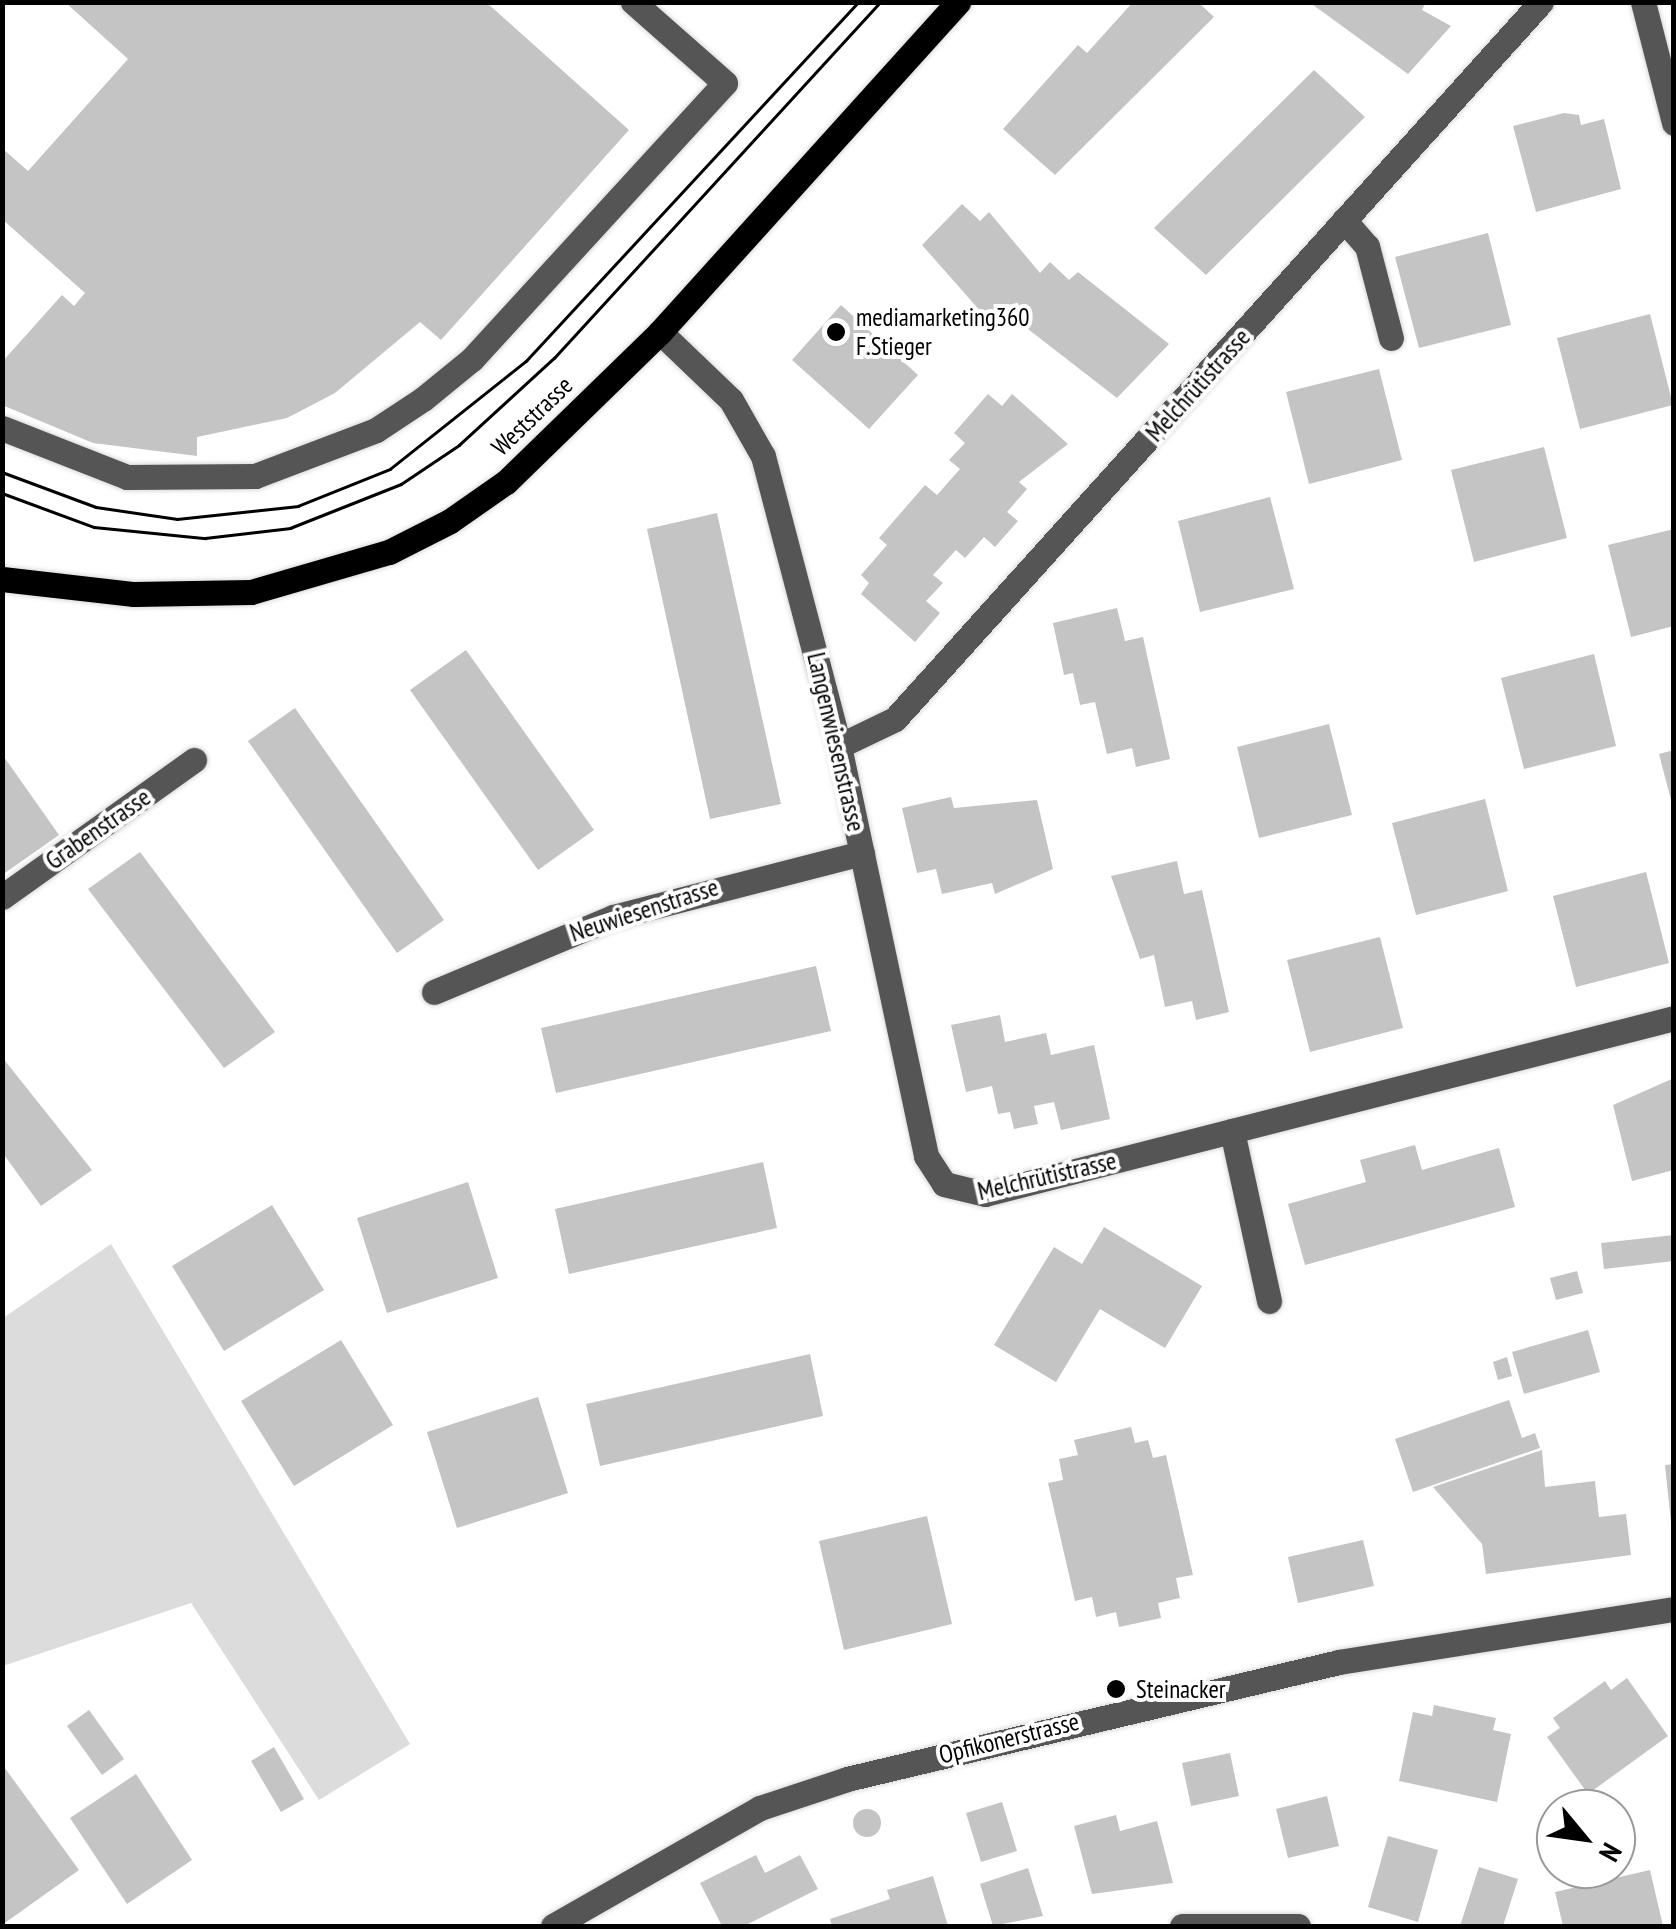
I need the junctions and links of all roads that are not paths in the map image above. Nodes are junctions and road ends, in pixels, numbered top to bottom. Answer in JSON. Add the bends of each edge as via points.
{"nodes":[{"id":1,"x":633,"y":2,"type":"edge"},
{"id":2,"x":958,"y":2,"type":"edge"},
{"id":3,"x":1541,"y":2,"type":"edge"},
{"id":4,"x":1643,"y":2,"type":"edge"},
{"id":5,"x":1674,"y":123,"type":"edge"},
{"id":6,"x":1344,"y":220,"type":"junction"},
{"id":7,"x":660,"y":332,"type":"junction"},
{"id":8,"x":1391,"y":338,"type":"dead end"},
{"id":9,"x":2,"y":428,"type":"edge"},
{"id":10,"x":2,"y":579,"type":"edge"},
{"id":11,"x":838,"y":746,"type":"junction"},
{"id":12,"x":194,"y":760,"type":"dead end"},
{"id":13,"x":862,"y":853,"type":"junction"},
{"id":14,"x":2,"y":897,"type":"edge"},
{"id":15,"x":434,"y":992,"type":"dead end"},
{"id":16,"x":1674,"y":1018,"type":"edge"},
{"id":17,"x":1232,"y":1131,"type":"junction"},
{"id":18,"x":944,"y":1184,"type":"joint"},
{"id":19,"x":1269,"y":1302,"type":"dead end"},
{"id":20,"x":1674,"y":1609,"type":"edge"},
{"id":21,"x":553,"y":1926,"type":"edge"},
{"id":22,"x":1182,"y":1926,"type":"edge"},
{"id":23,"x":1298,"y":1926,"type":"edge"}],
"edges":[{"from":1,"to":9,"type":"street","via":[[725,83],[472,358],[424,399],[347,444],[255,476],[127,477]]},
{"from":2,"to":7,"type":"main road","name":"Weststrasse"},
{"from":3,"to":6,"type":"street","name":"Melchrütistrasse"},
{"from":4,"to":5,"type":"street"},
{"from":6,"to":8,"type":"street","via":[[1366,246]]},
{"from":6,"to":11,"type":"street","name":"Melchrütistrasse","via":[[894,719]]},
{"from":7,"to":10,"type":"main road","name":"Weststrasse","via":[[506,482],[389,552],[250,592],[193,596]]},
{"from":7,"to":11,"type":"street","name":"Langenwiesenstrasse","via":[[718,386],[758,444]]},
{"from":11,"to":13,"type":"street","name":"Langenwiesenstrasse"},
{"from":12,"to":14,"type":"street","name":"Grabenstrasse"},
{"from":13,"to":15,"type":"street","name":"Neuwiesenstrasse","via":[[613,917]]},
{"from":13,"to":18,"type":"street","name":"Langenwiesenstrasse","via":[[926,1156]]},
{"from":16,"to":17,"type":"street","name":"Melchrütistrasse"},
{"from":17,"to":18,"type":"street","name":"Melchrütistrasse","via":[[985,1194]]},
{"from":17,"to":19,"type":"street"},
{"from":20,"to":21,"type":"street","name":"Opfikonerstrasse","via":[[1339,1662],[846,1779],[760,1808]]},
{"from":22,"to":23,"type":"street"}]}
